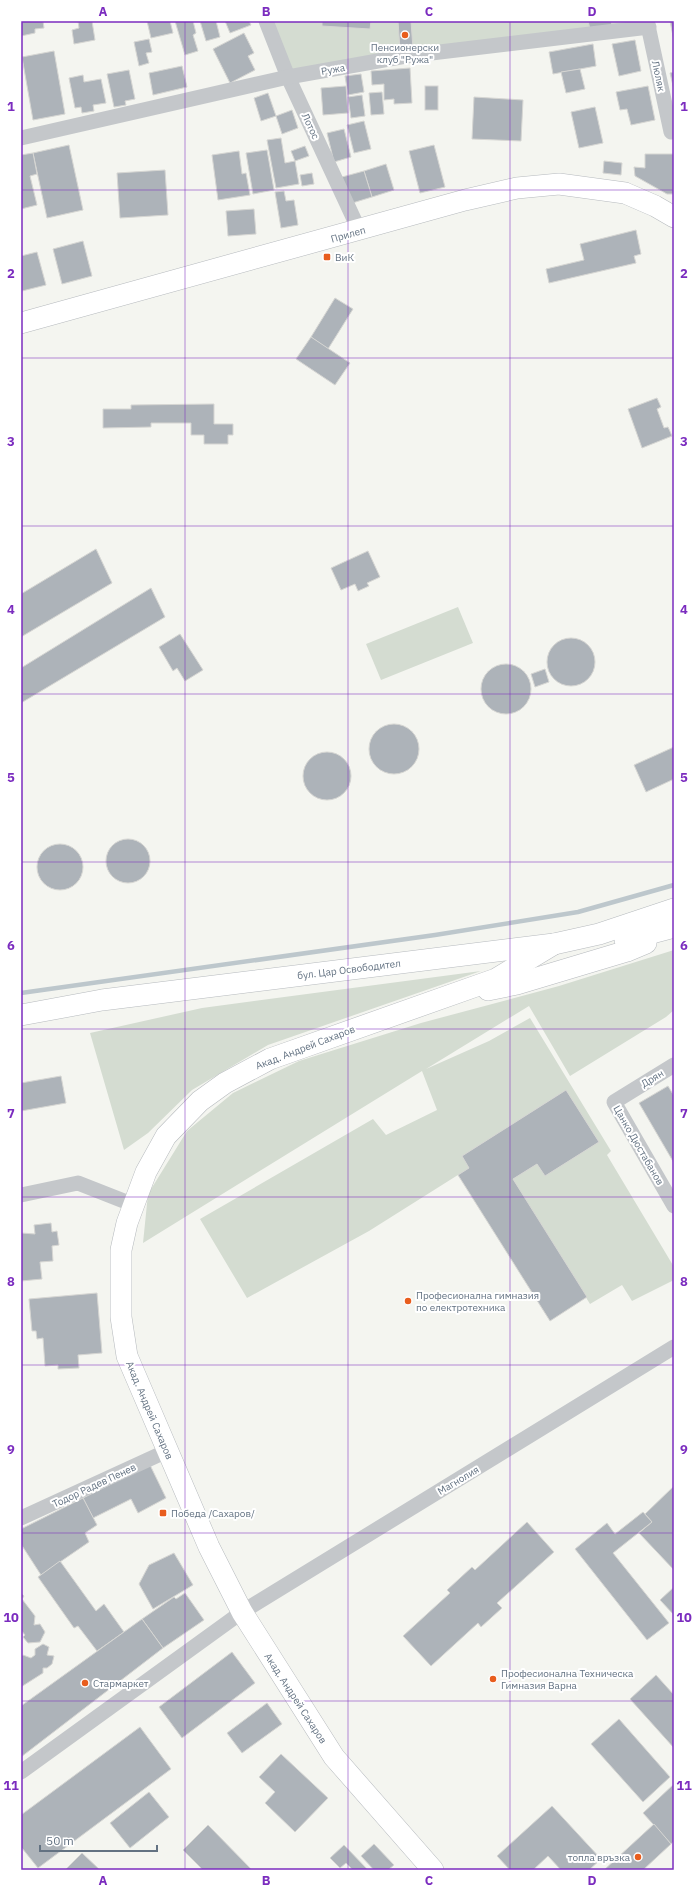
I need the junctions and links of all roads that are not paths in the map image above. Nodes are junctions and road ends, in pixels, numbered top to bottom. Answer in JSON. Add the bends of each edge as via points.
{"nodes":[{"id":1,"x":266,"y":21,"type":"edge"},
{"id":2,"x":648,"y":24,"type":"edge"},
{"id":3,"x":288,"y":77,"type":"junction"},
{"id":4,"x":673,"y":131,"type":"edge"},
{"id":5,"x":21,"y":138,"type":"edge"},
{"id":6,"x":674,"y":217,"type":"edge"},
{"id":7,"x":359,"y":230,"type":"junction"},
{"id":8,"x":21,"y":323,"type":"edge"},
{"id":9,"x":674,"y":909,"type":"edge"},
{"id":10,"x":674,"y":928,"type":"edge"},
{"id":11,"x":674,"y":932,"type":"edge"},
{"id":12,"x":554,"y":944,"type":"junction"},
{"id":13,"x":527,"y":961,"type":"junction"},
{"id":14,"x":432,"y":1001,"type":"junction"},
{"id":15,"x":21,"y":1015,"type":"edge"},
{"id":16,"x":21,"y":1026,"type":"edge"},
{"id":17,"x":674,"y":1065,"type":"edge"},
{"id":18,"x":631,"y":1090,"type":"joint"},
{"id":19,"x":21,"y":1195,"type":"edge"},
{"id":20,"x":134,"y":1205,"type":"junction"},
{"id":21,"x":674,"y":1206,"type":"edge"},
{"id":22,"x":672,"y":1353,"type":"edge"},
{"id":23,"x":167,"y":1451,"type":"junction"},
{"id":24,"x":21,"y":1518,"type":"edge"},
{"id":25,"x":242,"y":1612,"type":"junction"},
{"id":26,"x":21,"y":1772,"type":"edge"},
{"id":27,"x":433,"y":1870,"type":"edge"}],
"edges":[{"from":1,"to":3,"type":"street","name":"Лотос"},
{"from":2,"to":3,"type":"street","name":"Ружа","via":[[412,55]]},
{"from":2,"to":4,"type":"street","name":"Люляк"},
{"from":3,"to":5,"type":"street","name":"Ружа"},
{"from":3,"to":7,"type":"street","name":"Лотос"},
{"from":6,"to":7,"type":"street","name":"Прилеп","via":[[625,193],[559,184],[509,190]]},
{"from":7,"to":8,"type":"street","name":"Прилеп"},
{"from":9,"to":12,"type":"street","name":"бул. Цар Освободител","via":[[599,934]]},
{"from":10,"to":13,"type":"street","name":"бул. Цар Освободител","via":[[572,953]]},
{"from":11,"to":14,"type":"street","via":[[627,951],[517,984]]},
{"from":12,"to":13,"type":"street"},
{"from":12,"to":15,"type":"street","name":"бул. Цар Освободител","via":[[102,1000]]},
{"from":13,"to":14,"type":"street","via":[[496,979]]},
{"from":13,"to":16,"type":"street","name":"бул. Цар Освободител","via":[[401,972],[225,993],[128,1006]]},
{"from":14,"to":20,"type":"street","name":"Акад. Андрей Сахаров","via":[[270,1059],[225,1083],[200,1101],[166,1136],[146,1172]]},
{"from":17,"to":18,"type":"street","name":"Дрян"},
{"from":18,"to":21,"type":"street","name":"Цанко Дюстабанов","via":[[614,1102]]},
{"from":19,"to":20,"type":"street","via":[[78,1183]]},
{"from":20,"to":23,"type":"street","name":"Акад. Андрей Сахаров","via":[[121,1250],[121,1317],[127,1356]]},
{"from":22,"to":25,"type":"street","name":"Магнолия"},
{"from":23,"to":24,"type":"street","name":"Тодор Радев Пенев"},
{"from":23,"to":25,"type":"street","name":"Акад. Андрей Сахаров","via":[[209,1547]]},
{"from":25,"to":26,"type":"street","name":"Магнолия"},
{"from":25,"to":27,"type":"street","name":"Акад. Андрей Сахаров","via":[[334,1757]]}]}
